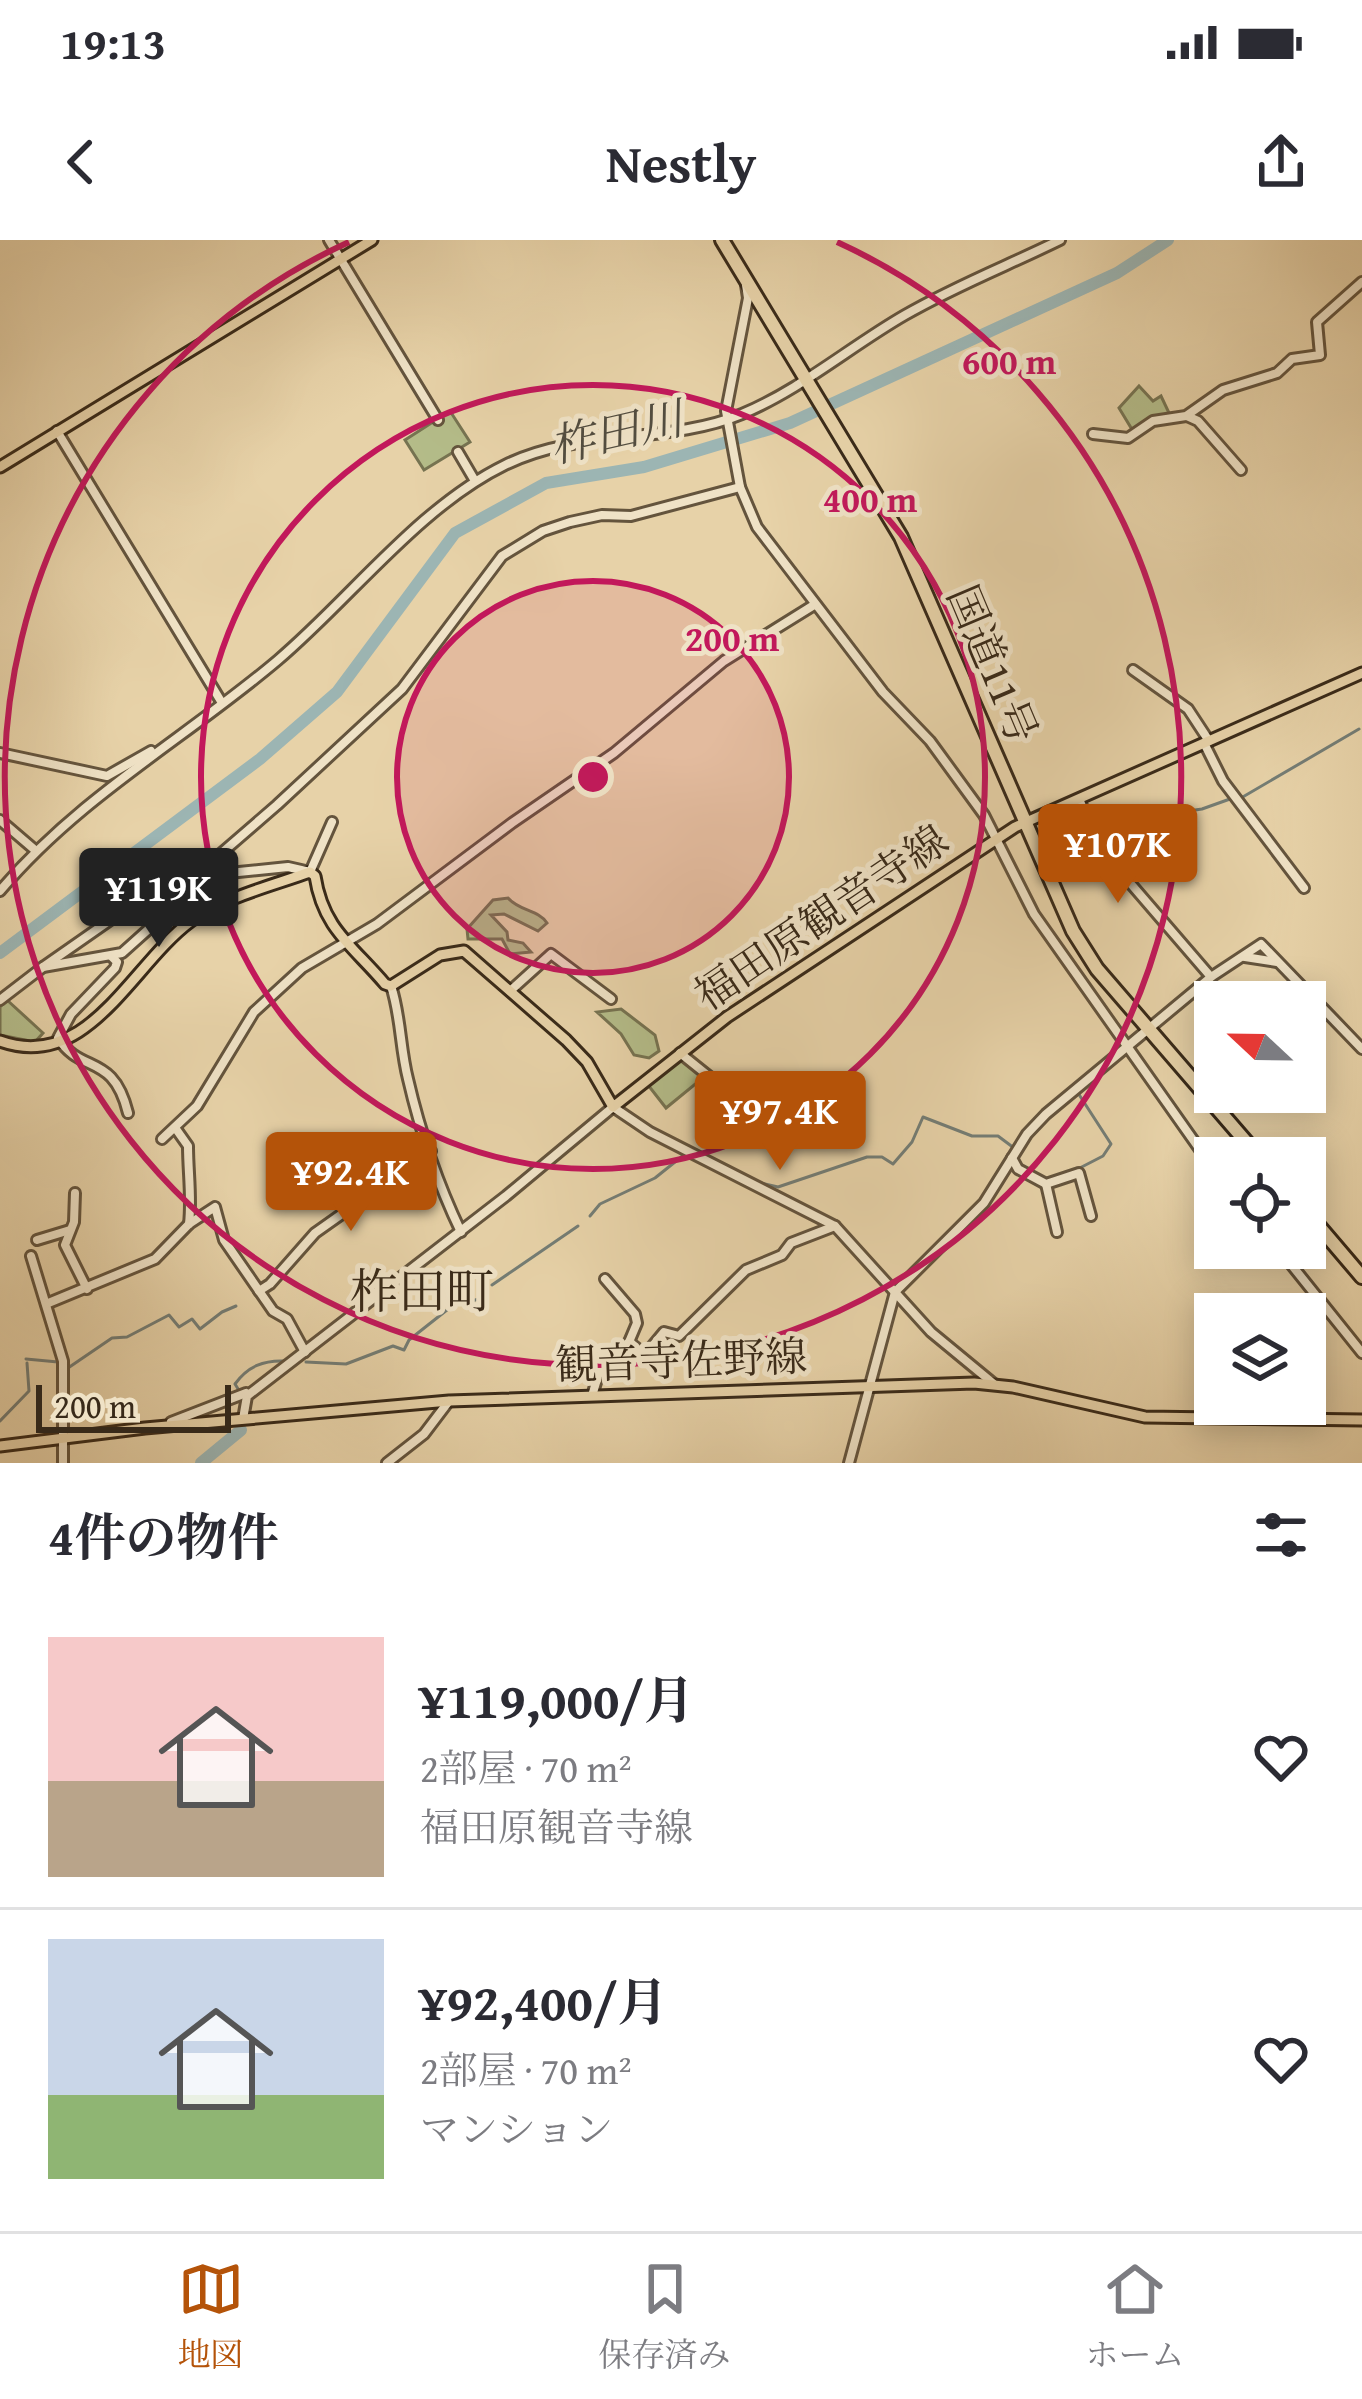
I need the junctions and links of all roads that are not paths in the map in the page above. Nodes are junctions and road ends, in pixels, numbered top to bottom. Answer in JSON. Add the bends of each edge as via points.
{"nodes":[{"id":1,"x":329,"y":240,"type":"edge"},
{"id":2,"x":372,"y":240,"type":"edge"},
{"id":3,"x":722,"y":240,"type":"edge"},
{"id":4,"x":1060,"y":240,"type":"edge"},
{"id":5,"x":340,"y":259,"type":"junction"},
{"id":6,"x":744,"y":276,"type":"junction"},
{"id":7,"x":1362,"y":282,"type":"edge"},
{"id":8,"x":805,"y":377,"type":"junction"},
{"id":9,"x":1186,"y":416,"type":"junction"},
{"id":10,"x":727,"y":417,"type":"junction"},
{"id":11,"x":437,"y":420,"type":"dead end"},
{"id":12,"x":57,"y":431,"type":"junction"},
{"id":13,"x":1093,"y":434,"type":"dead end"},
{"id":14,"x":458,"y":452,"type":"dead end"},
{"id":15,"x":0,"y":467,"type":"edge"},
{"id":16,"x":1241,"y":470,"type":"dead end"},
{"id":17,"x":475,"y":481,"type":"junction"},
{"id":18,"x":740,"y":487,"type":"junction"},
{"id":19,"x":814,"y":605,"type":"junction"},
{"id":20,"x":1133,"y":670,"type":"dead end"},
{"id":21,"x":1362,"y":674,"type":"edge"},
{"id":22,"x":222,"y":703,"type":"junction"},
{"id":23,"x":1206,"y":742,"type":"junction"},
{"id":24,"x":169,"y":743,"type":"junction"},
{"id":25,"x":0,"y":753,"type":"edge"},
{"id":26,"x":107,"y":776,"type":"junction"},
{"id":27,"x":1079,"y":799,"type":"junction"},
{"id":28,"x":92,"y":801,"type":"junction"},
{"id":29,"x":0,"y":820,"type":"edge"},
{"id":30,"x":1027,"y":821,"type":"junction"},
{"id":31,"x":332,"y":822,"type":"dead end"},
{"id":32,"x":998,"y":838,"type":"junction"},
{"id":33,"x":35,"y":850,"type":"junction"},
{"id":34,"x":213,"y":867,"type":"junction"},
{"id":35,"x":310,"y":872,"type":"junction"},
{"id":36,"x":1304,"y":888,"type":"dead end"},
{"id":37,"x":0,"y":891,"type":"edge"},
{"id":38,"x":346,"y":945,"type":"junction"},
{"id":39,"x":111,"y":957,"type":"junction"},
{"id":40,"x":43,"y":968,"type":"junction"},
{"id":41,"x":1211,"y":977,"type":"junction"},
{"id":42,"x":391,"y":986,"type":"junction"},
{"id":43,"x":510,"y":991,"type":"junction"},
{"id":44,"x":611,"y":999,"type":"dead end"},
{"id":45,"x":0,"y":1000,"type":"edge"},
{"id":46,"x":1150,"y":1030,"type":"junction"},
{"id":47,"x":0,"y":1041,"type":"edge"},
{"id":48,"x":58,"y":1042,"type":"junction"},
{"id":49,"x":1129,"y":1048,"type":"junction"},
{"id":50,"x":1362,"y":1049,"type":"edge"},
{"id":51,"x":679,"y":1052,"type":"junction"},
{"id":52,"x":794,"y":1081,"type":"dead end"},
{"id":53,"x":613,"y":1107,"type":"junction"},
{"id":54,"x":128,"y":1113,"type":"dead end"},
{"id":55,"x":176,"y":1129,"type":"junction"},
{"id":56,"x":1242,"y":1137,"type":"edge"},
{"id":57,"x":162,"y":1139,"type":"dead end"},
{"id":58,"x":1194,"y":1143,"type":"edge"},
{"id":59,"x":430,"y":1151,"type":"junction"},
{"id":60,"x":1012,"y":1158,"type":"junction"},
{"id":61,"x":1046,"y":1184,"type":"junction"},
{"id":62,"x":75,"y":1193,"type":"dead end"},
{"id":63,"x":1091,"y":1216,"type":"dead end"},
{"id":64,"x":189,"y":1224,"type":"junction"},
{"id":65,"x":835,"y":1226,"type":"junction"},
{"id":66,"x":71,"y":1230,"type":"junction"},
{"id":67,"x":461,"y":1232,"type":"junction"},
{"id":68,"x":1058,"y":1232,"type":"dead end"},
{"id":69,"x":1326,"y":1235,"type":"edge"},
{"id":70,"x":37,"y":1240,"type":"dead end"},
{"id":71,"x":31,"y":1256,"type":"dead end"},
{"id":72,"x":1295,"y":1269,"type":"edge"},
{"id":73,"x":1362,"y":1277,"type":"edge"},
{"id":74,"x":605,"y":1279,"type":"dead end"},
{"id":75,"x":86,"y":1289,"type":"junction"},
{"id":76,"x":259,"y":1291,"type":"junction"},
{"id":77,"x":895,"y":1292,"type":"junction"},
{"id":78,"x":46,"y":1304,"type":"junction"},
{"id":79,"x":629,"y":1342,"type":"junction"},
{"id":80,"x":305,"y":1352,"type":"junction"},
{"id":81,"x":1362,"y":1353,"type":"edge"},
{"id":82,"x":263,"y":1384,"type":"junction"},
{"id":83,"x":994,"y":1384,"type":"junction"},
{"id":84,"x":868,"y":1386,"type":"junction"},
{"id":85,"x":592,"y":1396,"type":"junction"},
{"id":86,"x":448,"y":1401,"type":"junction"},
{"id":87,"x":243,"y":1419,"type":"junction"},
{"id":88,"x":1362,"y":1420,"type":"edge"},
{"id":89,"x":145,"y":1428,"type":"junction"},
{"id":90,"x":64,"y":1439,"type":"junction"},
{"id":91,"x":0,"y":1446,"type":"edge"},
{"id":92,"x":63,"y":1463,"type":"edge"},
{"id":93,"x":387,"y":1463,"type":"edge"},
{"id":94,"x":849,"y":1463,"type":"edge"}],
"edges":[{"from":1,"to":5,"type":"street"},
{"from":2,"to":5,"type":"main road"},
{"from":3,"to":6,"type":"highway","name":"国道11号"},
{"from":4,"to":8,"type":"street","via":[[927,303]]},
{"from":5,"to":11,"type":"street"},
{"from":5,"to":12,"type":"main road"},
{"from":6,"to":8,"type":"highway","name":"国道11号"},
{"from":6,"to":10,"type":"street","via":[[748,298]]},
{"from":7,"to":9,"type":"street","via":[[1317,322],[1319,355],[1223,390]]},
{"from":8,"to":10,"type":"street"},
{"from":8,"to":30,"type":"highway","name":"国道11号","via":[[901,537]]},
{"from":9,"to":13,"type":"street","via":[[1154,421],[1128,439]]},
{"from":9,"to":16,"type":"street"},
{"from":10,"to":17,"type":"street","via":[[556,446]]},
{"from":10,"to":18,"type":"street"},
{"from":12,"to":15,"type":"main road"},
{"from":12,"to":22,"type":"street"},
{"from":14,"to":17,"type":"street"},
{"from":17,"to":22,"type":"street"},
{"from":18,"to":19,"type":"street","via":[[757,527]]},
{"from":18,"to":34,"type":"street","via":[[632,516],[569,522],[513,548],[402,689]]},
{"from":19,"to":32,"type":"street","via":[[930,741]]},
{"from":19,"to":38,"type":"street","via":[[724,661],[614,753]]},
{"from":20,"to":23,"type":"street","via":[[1188,709]]},
{"from":21,"to":23,"type":"main road","name":"福田原観音寺線"},
{"from":22,"to":24,"type":"street"},
{"from":23,"to":27,"type":"main road","name":"福田原観音寺線"},
{"from":23,"to":36,"type":"street","via":[[1222,781]]},
{"from":24,"to":26,"type":"street"},
{"from":24,"to":28,"type":"street"},
{"from":25,"to":26,"type":"street"},
{"from":26,"to":28,"type":"street"},
{"from":27,"to":30,"type":"main road","name":"福田原観音寺線"},
{"from":27,"to":41,"type":"street","via":[[1100,848]]},
{"from":28,"to":33,"type":"street"},
{"from":29,"to":33,"type":"street"},
{"from":30,"to":32,"type":"main road","name":"福田原観音寺線"},
{"from":30,"to":46,"type":"highway","name":"国道11号","via":[[1073,931]]},
{"from":31,"to":35,"type":"street"},
{"from":32,"to":49,"type":"street","via":[[1034,914]]},
{"from":32,"to":51,"type":"main road","name":"福田原観音寺線"},
{"from":33,"to":37,"type":"street"},
{"from":34,"to":35,"type":"street"},
{"from":34,"to":39,"type":"street"},
{"from":34,"to":40,"type":"street","via":[[148,893]]},
{"from":35,"to":38,"type":"main road"},
{"from":35,"to":48,"type":"main road","via":[[193,919],[88,1025]]},
{"from":38,"to":42,"type":"main road"},
{"from":38,"to":55,"type":"street","via":[[267,997]]},
{"from":39,"to":40,"type":"street"},
{"from":39,"to":48,"type":"street","via":[[115,968],[71,1014]]},
{"from":40,"to":45,"type":"street"},
{"from":41,"to":46,"type":"street"},
{"from":41,"to":50,"type":"street","via":[[1261,944]]},
{"from":42,"to":43,"type":"main road","via":[[459,950]]},
{"from":42,"to":59,"type":"street"},
{"from":43,"to":44,"type":"street","via":[[551,954]]},
{"from":43,"to":53,"type":"main road","via":[[586,1062]]},
{"from":46,"to":49,"type":"street"},
{"from":46,"to":56,"type":"highway","name":"国道11号"},
{"from":47,"to":48,"type":"main road"},
{"from":48,"to":54,"type":"street","via":[[103,1067],[123,1090]]},
{"from":49,"to":58,"type":"street"},
{"from":49,"to":60,"type":"street","via":[[1046,1114]]},
{"from":51,"to":52,"type":"street","via":[[744,1094]]},
{"from":51,"to":53,"type":"main road","name":"福田原観音寺線"},
{"from":53,"to":65,"type":"street"},
{"from":53,"to":67,"type":"street"},
{"from":55,"to":57,"type":"street"},
{"from":55,"to":64,"type":"street","via":[[188,1146]]},
{"from":59,"to":67,"type":"street"},
{"from":59,"to":76,"type":"street","via":[[315,1233]]},
{"from":60,"to":61,"type":"street"},
{"from":60,"to":77,"type":"street","via":[[984,1203]]},
{"from":61,"to":63,"type":"street","via":[[1078,1173]]},
{"from":61,"to":68,"type":"street"},
{"from":62,"to":66,"type":"street"},
{"from":64,"to":75,"type":"street","via":[[155,1259]]},
{"from":64,"to":76,"type":"street","via":[[214,1207],[224,1240]]},
{"from":65,"to":77,"type":"street"},
{"from":65,"to":79,"type":"street","via":[[746,1270],[679,1336],[664,1332],[645,1354]]},
{"from":66,"to":70,"type":"street"},
{"from":66,"to":75,"type":"street","via":[[65,1245]]},
{"from":67,"to":80,"type":"street"},
{"from":69,"to":73,"type":"highway"},
{"from":71,"to":78,"type":"street"},
{"from":72,"to":81,"type":"street"},
{"from":74,"to":79,"type":"street","via":[[634,1314]]},
{"from":75,"to":78,"type":"street"},
{"from":76,"to":80,"type":"street"},
{"from":77,"to":83,"type":"street"},
{"from":77,"to":84,"type":"street"},
{"from":78,"to":90,"type":"street","via":[[63,1361]]},
{"from":79,"to":85,"type":"street","via":[[600,1369]]},
{"from":80,"to":82,"type":"street"},
{"from":82,"to":87,"type":"street","via":[[247,1396]]},
{"from":82,"to":89,"type":"street"},
{"from":83,"to":84,"type":"main road","name":"観音寺佐野線"},
{"from":83,"to":88,"type":"main road","name":"観音寺佐野線","via":[[1144,1417]]},
{"from":84,"to":85,"type":"main road","name":"観音寺佐野線"},
{"from":84,"to":94,"type":"street"},
{"from":85,"to":86,"type":"main road","name":"観音寺佐野線"},
{"from":86,"to":87,"type":"main road","name":"観音寺佐野線"},
{"from":86,"to":93,"type":"street"},
{"from":87,"to":89,"type":"main road","name":"観音寺佐野線"},
{"from":89,"to":90,"type":"main road","name":"観音寺佐野線"},
{"from":90,"to":91,"type":"main road","name":"観音寺佐野線"},
{"from":90,"to":92,"type":"street"}]}
